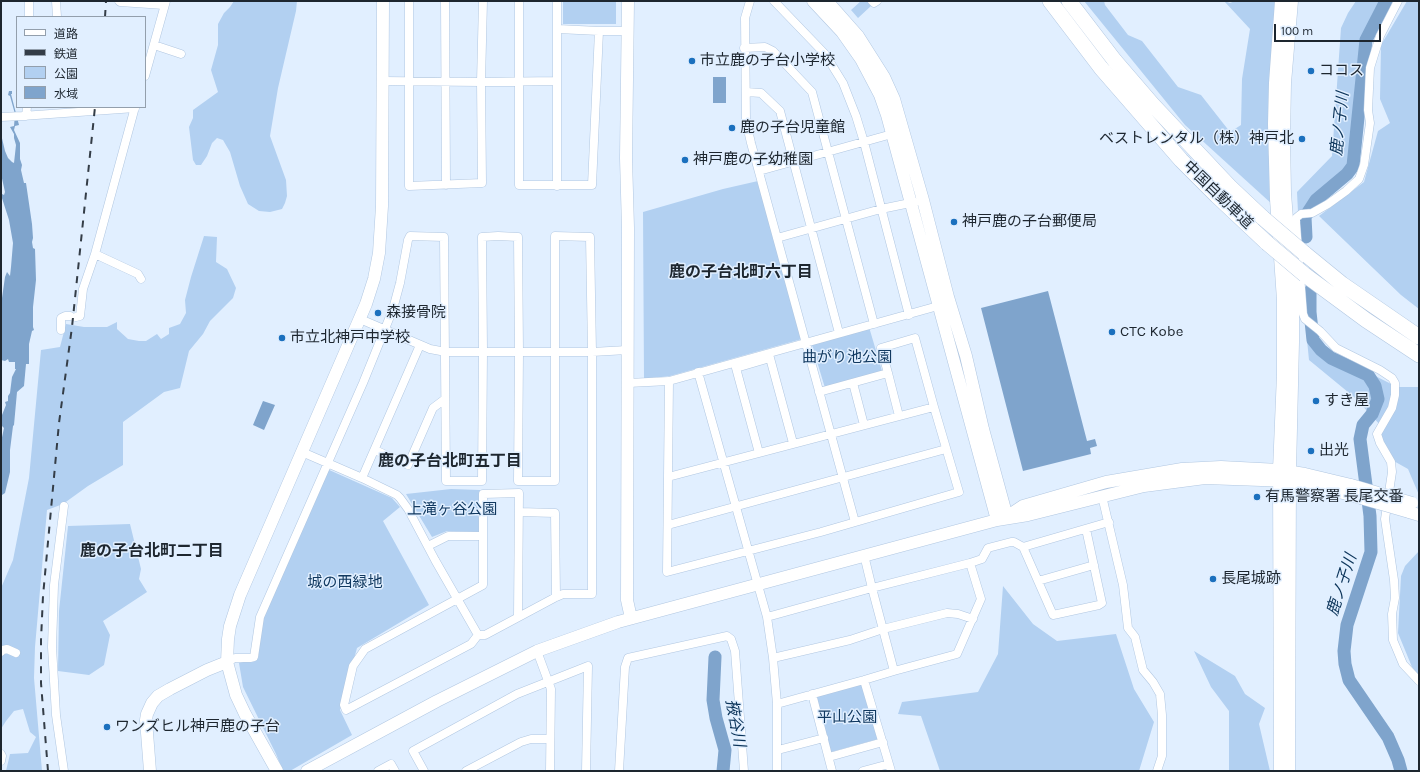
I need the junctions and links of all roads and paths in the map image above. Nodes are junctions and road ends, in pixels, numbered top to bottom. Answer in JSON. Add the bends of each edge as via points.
{"nodes":[{"id":1,"x":29,"y":1,"type":"edge"},
{"id":2,"x":56,"y":1,"type":"edge"},
{"id":3,"x":119,"y":1,"type":"edge"},
{"id":4,"x":383,"y":1,"type":"edge"},
{"id":5,"x":409,"y":1,"type":"edge"},
{"id":6,"x":445,"y":1,"type":"edge"},
{"id":7,"x":483,"y":1,"type":"edge"},
{"id":8,"x":519,"y":1,"type":"edge"},
{"id":9,"x":557,"y":1,"type":"edge"},
{"id":10,"x":628,"y":1,"type":"edge"},
{"id":11,"x":750,"y":1,"type":"edge"},
{"id":12,"x":774,"y":1,"type":"edge"},
{"id":13,"x":813,"y":1,"type":"edge"},
{"id":14,"x":827,"y":1,"type":"edge"},
{"id":15,"x":872,"y":1,"type":"edge"},
{"id":16,"x":877,"y":1,"type":"edge"},
{"id":17,"x":1050,"y":1,"type":"edge"},
{"id":18,"x":1069,"y":1,"type":"edge"},
{"id":19,"x":1281,"y":1,"type":"edge"},
{"id":20,"x":1292,"y":1,"type":"edge"},
{"id":21,"x":1398,"y":1,"type":"edge"},
{"id":22,"x":165,"y":3,"type":"edge"},
{"id":23,"x":29,"y":16,"type":"edge"},
{"id":24,"x":57,"y":16,"type":"edge"},
{"id":25,"x":558,"y":29,"type":"junction"},
{"id":26,"x":599,"y":31,"type":"junction"},
{"id":27,"x":628,"y":31,"type":"junction"},
{"id":28,"x":154,"y":45,"type":"junction"},
{"id":29,"x":744,"y":48,"type":"junction"},
{"id":30,"x":177,"y":55,"type":"dead end"},
{"id":31,"x":146,"y":73,"type":"edge"},
{"id":32,"x":382,"y":80,"type":"junction"},
{"id":33,"x":445,"y":81,"type":"junction"},
{"id":34,"x":519,"y":81,"type":"junction"},
{"id":35,"x":557,"y":81,"type":"junction"},
{"id":36,"x":410,"y":82,"type":"junction"},
{"id":37,"x":481,"y":82,"type":"junction"},
{"id":38,"x":746,"y":92,"type":"junction"},
{"id":39,"x":27,"y":108,"type":"edge"},
{"id":40,"x":135,"y":108,"type":"edge"},
{"id":41,"x":24,"y":116,"type":"junction"},
{"id":42,"x":1,"y":117,"type":"edge"},
{"id":43,"x":892,"y":134,"type":"junction"},
{"id":44,"x":864,"y":142,"type":"junction"},
{"id":45,"x":828,"y":152,"type":"junction"},
{"id":46,"x":793,"y":161,"type":"junction"},
{"id":47,"x":759,"y":170,"type":"junction"},
{"id":48,"x":446,"y":185,"type":"junction"},
{"id":49,"x":557,"y":186,"type":"junction"},
{"id":50,"x":923,"y":200,"type":"junction"},
{"id":51,"x":910,"y":203,"type":"junction"},
{"id":52,"x":881,"y":209,"type":"junction"},
{"id":53,"x":846,"y":219,"type":"junction"},
{"id":54,"x":811,"y":228,"type":"junction"},
{"id":55,"x":777,"y":238,"type":"junction"},
{"id":56,"x":95,"y":254,"type":"junction"},
{"id":57,"x":141,"y":279,"type":"dead end"},
{"id":58,"x":938,"y":306,"type":"junction"},
{"id":59,"x":909,"y":315,"type":"junction"},
{"id":60,"x":360,"y":319,"type":"junction"},
{"id":61,"x":874,"y":324,"type":"junction"},
{"id":62,"x":61,"y":330,"type":"dead end"},
{"id":63,"x":384,"y":330,"type":"junction"},
{"id":64,"x":839,"y":333,"type":"junction"},
{"id":65,"x":1419,"y":337,"type":"edge"},
{"id":66,"x":806,"y":342,"type":"junction"},
{"id":67,"x":420,"y":345,"type":"junction"},
{"id":68,"x":627,"y":350,"type":"junction"},
{"id":69,"x":483,"y":351,"type":"junction"},
{"id":70,"x":446,"y":352,"type":"junction"},
{"id":71,"x":519,"y":352,"type":"junction"},
{"id":72,"x":555,"y":352,"type":"junction"},
{"id":73,"x":592,"y":352,"type":"junction"},
{"id":74,"x":1419,"y":355,"type":"edge"},
{"id":75,"x":698,"y":372,"type":"junction"},
{"id":76,"x":888,"y":373,"type":"junction"},
{"id":77,"x":668,"y":381,"type":"junction"},
{"id":78,"x":628,"y":383,"type":"junction"},
{"id":79,"x":853,"y":383,"type":"junction"},
{"id":80,"x":819,"y":392,"type":"junction"},
{"id":81,"x":445,"y":399,"type":"junction"},
{"id":82,"x":934,"y":406,"type":"junction"},
{"id":83,"x":899,"y":416,"type":"junction"},
{"id":84,"x":864,"y":425,"type":"junction"},
{"id":85,"x":831,"y":433,"type":"junction"},
{"id":86,"x":793,"y":443,"type":"junction"},
{"id":87,"x":946,"y":449,"type":"junction"},
{"id":88,"x":375,"y":450,"type":"junction"},
{"id":89,"x":302,"y":452,"type":"junction"},
{"id":90,"x":759,"y":453,"type":"junction"},
{"id":91,"x":723,"y":462,"type":"junction"},
{"id":92,"x":327,"y":464,"type":"junction"},
{"id":93,"x":1284,"y":476,"type":"junction"},
{"id":94,"x":668,"y":477,"type":"junction"},
{"id":95,"x":843,"y":477,"type":"junction"},
{"id":96,"x":362,"y":478,"type":"junction"},
{"id":97,"x":1102,"y":496,"type":"junction"},
{"id":98,"x":64,"y":506,"type":"dead end"},
{"id":99,"x":736,"y":507,"type":"junction"},
{"id":100,"x":1415,"y":509,"type":"edge"},
{"id":101,"x":519,"y":512,"type":"junction"},
{"id":102,"x":1002,"y":518,"type":"junction"},
{"id":103,"x":855,"y":522,"type":"junction"},
{"id":104,"x":1109,"y":522,"type":"junction"},
{"id":105,"x":668,"y":525,"type":"junction"},
{"id":106,"x":1086,"y":529,"type":"junction"},
{"id":107,"x":483,"y":536,"type":"junction"},
{"id":108,"x":428,"y":546,"type":"junction"},
{"id":109,"x":1023,"y":547,"type":"junction"},
{"id":110,"x":748,"y":550,"type":"junction"},
{"id":111,"x":864,"y":555,"type":"junction"},
{"id":112,"x":970,"y":563,"type":"junction"},
{"id":113,"x":1094,"y":565,"type":"junction"},
{"id":114,"x":1038,"y":581,"type":"junction"},
{"id":115,"x":757,"y":584,"type":"junction"},
{"id":116,"x":872,"y":588,"type":"junction"},
{"id":117,"x":556,"y":597,"type":"junction"},
{"id":118,"x":457,"y":600,"type":"junction"},
{"id":119,"x":518,"y":616,"type":"junction"},
{"id":120,"x":631,"y":618,"type":"junction"},
{"id":121,"x":766,"y":618,"type":"junction"},
{"id":122,"x":973,"y":619,"type":"junction"},
{"id":123,"x":883,"y":629,"type":"junction"},
{"id":124,"x":478,"y":635,"type":"junction"},
{"id":125,"x":537,"y":651,"type":"junction"},
{"id":126,"x":1,"y":652,"type":"edge"},
{"id":127,"x":16,"y":652,"type":"dead end"},
{"id":128,"x":773,"y":658,"type":"junction"},
{"id":129,"x":227,"y":662,"type":"junction"},
{"id":130,"x":894,"y":671,"type":"junction"},
{"id":131,"x":864,"y":680,"type":"junction"},
{"id":132,"x":548,"y":681,"type":"junction"},
{"id":133,"x":1419,"y":681,"type":"edge"},
{"id":134,"x":812,"y":694,"type":"junction"},
{"id":135,"x":777,"y":704,"type":"junction"},
{"id":136,"x":824,"y":738,"type":"junction"},
{"id":137,"x":550,"y":739,"type":"junction"},
{"id":138,"x":883,"y":742,"type":"junction"},
{"id":139,"x":778,"y":750,"type":"junction"},
{"id":140,"x":1,"y":754,"type":"edge"},
{"id":141,"x":829,"y":757,"type":"junction"},
{"id":142,"x":1,"y":761,"type":"edge"},
{"id":143,"x":890,"y":767,"type":"edge"},
{"id":144,"x":64,"y":771,"type":"edge"},
{"id":145,"x":150,"y":771,"type":"edge"},
{"id":146,"x":277,"y":771,"type":"edge"},
{"id":147,"x":307,"y":771,"type":"edge"},
{"id":148,"x":378,"y":771,"type":"edge"},
{"id":149,"x":395,"y":771,"type":"edge"},
{"id":150,"x":424,"y":771,"type":"edge"},
{"id":151,"x":466,"y":771,"type":"edge"},
{"id":152,"x":550,"y":771,"type":"edge"},
{"id":153,"x":586,"y":771,"type":"edge"},
{"id":154,"x":619,"y":771,"type":"edge"},
{"id":155,"x":744,"y":771,"type":"edge"},
{"id":156,"x":777,"y":771,"type":"edge"},
{"id":157,"x":832,"y":771,"type":"edge"},
{"id":158,"x":863,"y":771,"type":"edge"},
{"id":159,"x":1156,"y":771,"type":"edge"},
{"id":160,"x":1280,"y":771,"type":"edge"},
{"id":161,"x":1289,"y":771,"type":"edge"}],
"edges":[{"from":1,"to":23,"type":"street"},
{"from":2,"to":24,"type":"street"},
{"from":3,"to":22,"type":"street"},
{"from":4,"to":32,"type":"street"},
{"from":5,"to":36,"type":"street"},
{"from":6,"to":33,"type":"street"},
{"from":7,"to":37,"type":"street"},
{"from":8,"to":34,"type":"street"},
{"from":9,"to":25,"type":"street"},
{"from":10,"to":27,"type":"street"},
{"from":11,"to":29,"type":"street","via":[[745,18]]},
{"from":12,"to":44,"type":"street","via":[[825,54],[843,83]]},
{"from":13,"to":43,"type":"street","via":[[842,32],[861,59],[880,95]]},
{"from":14,"to":50,"type":"street","via":[[858,36],[884,77],[894,99]]},
{"from":15,"to":16,"type":"street"},
{"from":17,"to":74,"type":"highway","name":"中国自動車道","bridge":true,"via":[[1101,68],[1181,160],[1217,196],[1267,243],[1306,274],[1366,320]]},
{"from":18,"to":65,"type":"highway","name":"中国自動車道","bridge":true,"via":[[1152,104],[1204,161],[1263,218],[1342,284]]},
{"from":19,"to":93,"type":"street","via":[[1274,124],[1283,300]]},
{"from":20,"to":93,"type":"street","via":[[1285,83],[1284,138],[1285,193],[1293,300],[1293,384]]},
{"from":21,"to":133,"type":"street","via":[[1380,36],[1370,68],[1370,123],[1364,165],[1359,179],[1328,204],[1312,213],[1301,214],[1296,218],[1296,222],[1305,319],[1336,348],[1380,370],[1395,383],[1396,395],[1392,408],[1378,434],[1391,462],[1392,472],[1384,519],[1394,580],[1393,640],[1403,664]]},
{"from":22,"to":28,"type":"street"},
{"from":25,"to":26,"type":"street"},
{"from":25,"to":35,"type":"street"},
{"from":26,"to":27,"type":"street"},
{"from":26,"to":49,"type":"street","via":[[592,185]]},
{"from":27,"to":68,"type":"street"},
{"from":28,"to":30,"type":"street"},
{"from":28,"to":31,"type":"street"},
{"from":29,"to":38,"type":"street"},
{"from":29,"to":45,"type":"street","via":[[765,46],[773,51],[812,92]]},
{"from":32,"to":36,"type":"street"},
{"from":32,"to":60,"type":"street","via":[[382,206],[379,253],[374,279]]},
{"from":33,"to":36,"type":"street"},
{"from":33,"to":37,"type":"street"},
{"from":33,"to":48,"type":"street"},
{"from":34,"to":35,"type":"street"},
{"from":34,"to":37,"type":"street"},
{"from":34,"to":49,"type":"street","via":[[519,185]]},
{"from":35,"to":49,"type":"street"},
{"from":36,"to":48,"type":"street","via":[[409,186]]},
{"from":37,"to":48,"type":"street","via":[[482,183]]},
{"from":38,"to":46,"type":"street","via":[[761,93],[780,111]]},
{"from":38,"to":47,"type":"street","via":[[746,121]]},
{"from":39,"to":41,"type":"street"},
{"from":40,"to":41,"type":"street"},
{"from":40,"to":56,"type":"street"},
{"from":41,"to":42,"type":"street"},
{"from":43,"to":44,"type":"street"},
{"from":43,"to":51,"type":"street"},
{"from":44,"to":45,"type":"street"},
{"from":44,"to":52,"type":"street"},
{"from":45,"to":46,"type":"street"},
{"from":45,"to":53,"type":"street"},
{"from":46,"to":47,"type":"street"},
{"from":46,"to":54,"type":"street"},
{"from":47,"to":55,"type":"street"},
{"from":50,"to":51,"type":"street"},
{"from":50,"to":102,"type":"street","via":[[966,356]]},
{"from":51,"to":52,"type":"street"},
{"from":51,"to":58,"type":"street"},
{"from":52,"to":53,"type":"street"},
{"from":52,"to":59,"type":"street"},
{"from":53,"to":54,"type":"street"},
{"from":53,"to":61,"type":"street"},
{"from":54,"to":55,"type":"street"},
{"from":54,"to":64,"type":"street"},
{"from":55,"to":66,"type":"street"},
{"from":56,"to":57,"type":"street","via":[[138,274]]},
{"from":56,"to":62,"type":"street","via":[[83,289],[80,316],[61,318]]},
{"from":58,"to":59,"type":"street"},
{"from":58,"to":102,"type":"street"},
{"from":59,"to":61,"type":"street"},
{"from":60,"to":63,"type":"street"},
{"from":60,"to":89,"type":"street"},
{"from":61,"to":64,"type":"street"},
{"from":63,"to":67,"type":"street"},
{"from":63,"to":70,"type":"street","via":[[393,309],[410,236],[444,237]]},
{"from":63,"to":92,"type":"street"},
{"from":64,"to":66,"type":"street"},
{"from":66,"to":75,"type":"street"},
{"from":66,"to":80,"type":"street"},
{"from":67,"to":70,"type":"street"},
{"from":67,"to":88,"type":"street"},
{"from":68,"to":73,"type":"street"},
{"from":68,"to":78,"type":"street"},
{"from":69,"to":70,"type":"street"},
{"from":69,"to":71,"type":"street"},
{"from":69,"to":71,"type":"street","via":[[482,237],[498,236],[518,237]]},
{"from":69,"to":81,"type":"street","via":[[482,481],[446,481]]},
{"from":70,"to":81,"type":"street"},
{"from":71,"to":72,"type":"street"},
{"from":71,"to":72,"type":"street","via":[[518,481],[555,481]]},
{"from":72,"to":73,"type":"street"},
{"from":72,"to":73,"type":"street","via":[[555,236],[573,236],[590,237]]},
{"from":73,"to":117,"type":"street","via":[[592,594],[564,594]]},
{"from":75,"to":77,"type":"street"},
{"from":75,"to":91,"type":"street"},
{"from":76,"to":79,"type":"street"},
{"from":76,"to":82,"type":"street","via":[[881,348],[915,338]]},
{"from":76,"to":83,"type":"street"},
{"from":77,"to":78,"type":"street"},
{"from":77,"to":94,"type":"street"},
{"from":78,"to":120,"type":"street","via":[[627,600]]},
{"from":79,"to":80,"type":"street"},
{"from":79,"to":84,"type":"street"},
{"from":80,"to":85,"type":"street"},
{"from":81,"to":88,"type":"street","via":[[433,408],[408,464]]},
{"from":82,"to":83,"type":"street"},
{"from":82,"to":87,"type":"street"},
{"from":83,"to":84,"type":"street"},
{"from":84,"to":85,"type":"street"},
{"from":85,"to":86,"type":"street"},
{"from":85,"to":95,"type":"street"},
{"from":86,"to":90,"type":"street"},
{"from":86,"to":90,"type":"street","via":[[770,358],[736,368]]},
{"from":87,"to":95,"type":"street"},
{"from":87,"to":103,"type":"street","via":[[959,492]]},
{"from":88,"to":96,"type":"street"},
{"from":89,"to":92,"type":"street"},
{"from":89,"to":129,"type":"street","via":[[235,610],[228,639]]},
{"from":90,"to":91,"type":"street"},
{"from":91,"to":94,"type":"street"},
{"from":91,"to":99,"type":"street"},
{"from":92,"to":96,"type":"street"},
{"from":92,"to":129,"type":"street","via":[[260,618],[254,657],[235,658]]},
{"from":93,"to":97,"type":"street","via":[[1205,478],[1144,486]]},
{"from":93,"to":100,"type":"street","bridge":true,"via":[[1349,489]]},
{"from":93,"to":102,"type":"street","via":[[1222,467],[1182,470],[1106,482],[1023,506]]},
{"from":93,"to":160,"type":"street"},
{"from":93,"to":161,"type":"street"},
{"from":94,"to":105,"type":"street"},
{"from":95,"to":99,"type":"street"},
{"from":95,"to":103,"type":"street"},
{"from":96,"to":108,"type":"street","via":[[400,498]]},
{"from":97,"to":102,"type":"street"},
{"from":97,"to":104,"type":"street"},
{"from":98,"to":144,"type":"street","via":[[54,585],[52,648],[56,715]]},
{"from":99,"to":105,"type":"street"},
{"from":99,"to":110,"type":"street"},
{"from":101,"to":107,"type":"street","via":[[519,493],[483,494]]},
{"from":101,"to":117,"type":"street","via":[[555,513]]},
{"from":101,"to":119,"type":"street"},
{"from":102,"to":111,"type":"street"},
{"from":103,"to":110,"type":"street"},
{"from":104,"to":106,"type":"street"},
{"from":104,"to":159,"type":"street","via":[[1128,628],[1135,637],[1143,670],[1160,694],[1162,756]]},
{"from":105,"to":110,"type":"street","via":[[667,572]]},
{"from":106,"to":109,"type":"street"},
{"from":106,"to":113,"type":"street"},
{"from":107,"to":108,"type":"street","via":[[448,536]]},
{"from":107,"to":118,"type":"street","via":[[483,585]]},
{"from":108,"to":118,"type":"street"},
{"from":109,"to":112,"type":"street","via":[[1011,542],[988,548],[982,560]]},
{"from":109,"to":114,"type":"street"},
{"from":110,"to":115,"type":"street"},
{"from":111,"to":115,"type":"street"},
{"from":111,"to":116,"type":"street"},
{"from":112,"to":116,"type":"street"},
{"from":112,"to":122,"type":"street","via":[[981,599]]},
{"from":113,"to":114,"type":"street"},
{"from":113,"to":114,"type":"street","via":[[1102,603],[1099,605],[1054,615]]},
{"from":115,"to":120,"type":"street"},
{"from":115,"to":121,"type":"street"},
{"from":116,"to":121,"type":"street"},
{"from":116,"to":123,"type":"street"},
{"from":117,"to":119,"type":"street"},
{"from":118,"to":124,"type":"street"},
{"from":118,"to":124,"type":"street","via":[[365,649],[353,666],[344,704],[346,710],[471,644]]},
{"from":119,"to":124,"type":"street","via":[[485,635]]},
{"from":120,"to":125,"type":"street"},
{"from":121,"to":128,"type":"street"},
{"from":122,"to":123,"type":"street","via":[[947,613]]},
{"from":122,"to":130,"type":"street","via":[[957,654]]},
{"from":123,"to":128,"type":"street","via":[[850,640]]},
{"from":123,"to":130,"type":"street"},
{"from":125,"to":132,"type":"street"},
{"from":125,"to":147,"type":"street","via":[[436,701]]},
{"from":126,"to":127,"type":"street","via":[[7,649]]},
{"from":128,"to":135,"type":"street"},
{"from":129,"to":145,"type":"street","via":[[170,689],[152,703],[146,714]]},
{"from":129,"to":146,"type":"street","via":[[236,695]]},
{"from":130,"to":131,"type":"street"},
{"from":131,"to":134,"type":"street"},
{"from":131,"to":138,"type":"street"},
{"from":132,"to":137,"type":"street","via":[[551,690]]},
{"from":132,"to":150,"type":"street","via":[[517,694],[413,751]]},
{"from":132,"to":153,"type":"street","via":[[588,666]]},
{"from":134,"to":135,"type":"street"},
{"from":134,"to":136,"type":"street"},
{"from":135,"to":139,"type":"street"},
{"from":136,"to":139,"type":"street"},
{"from":136,"to":141,"type":"street"},
{"from":137,"to":151,"type":"street","via":[[521,742]]},
{"from":137,"to":152,"type":"street"},
{"from":138,"to":141,"type":"street"},
{"from":138,"to":143,"type":"street"},
{"from":139,"to":156,"type":"street"},
{"from":140,"to":142,"type":"street"},
{"from":141,"to":157,"type":"street"},
{"from":143,"to":158,"type":"street"},
{"from":148,"to":149,"type":"street","via":[[391,764]]},
{"from":154,"to":155,"type":"street","via":[[625,667],[628,658],[727,636],[734,651]]}]}
